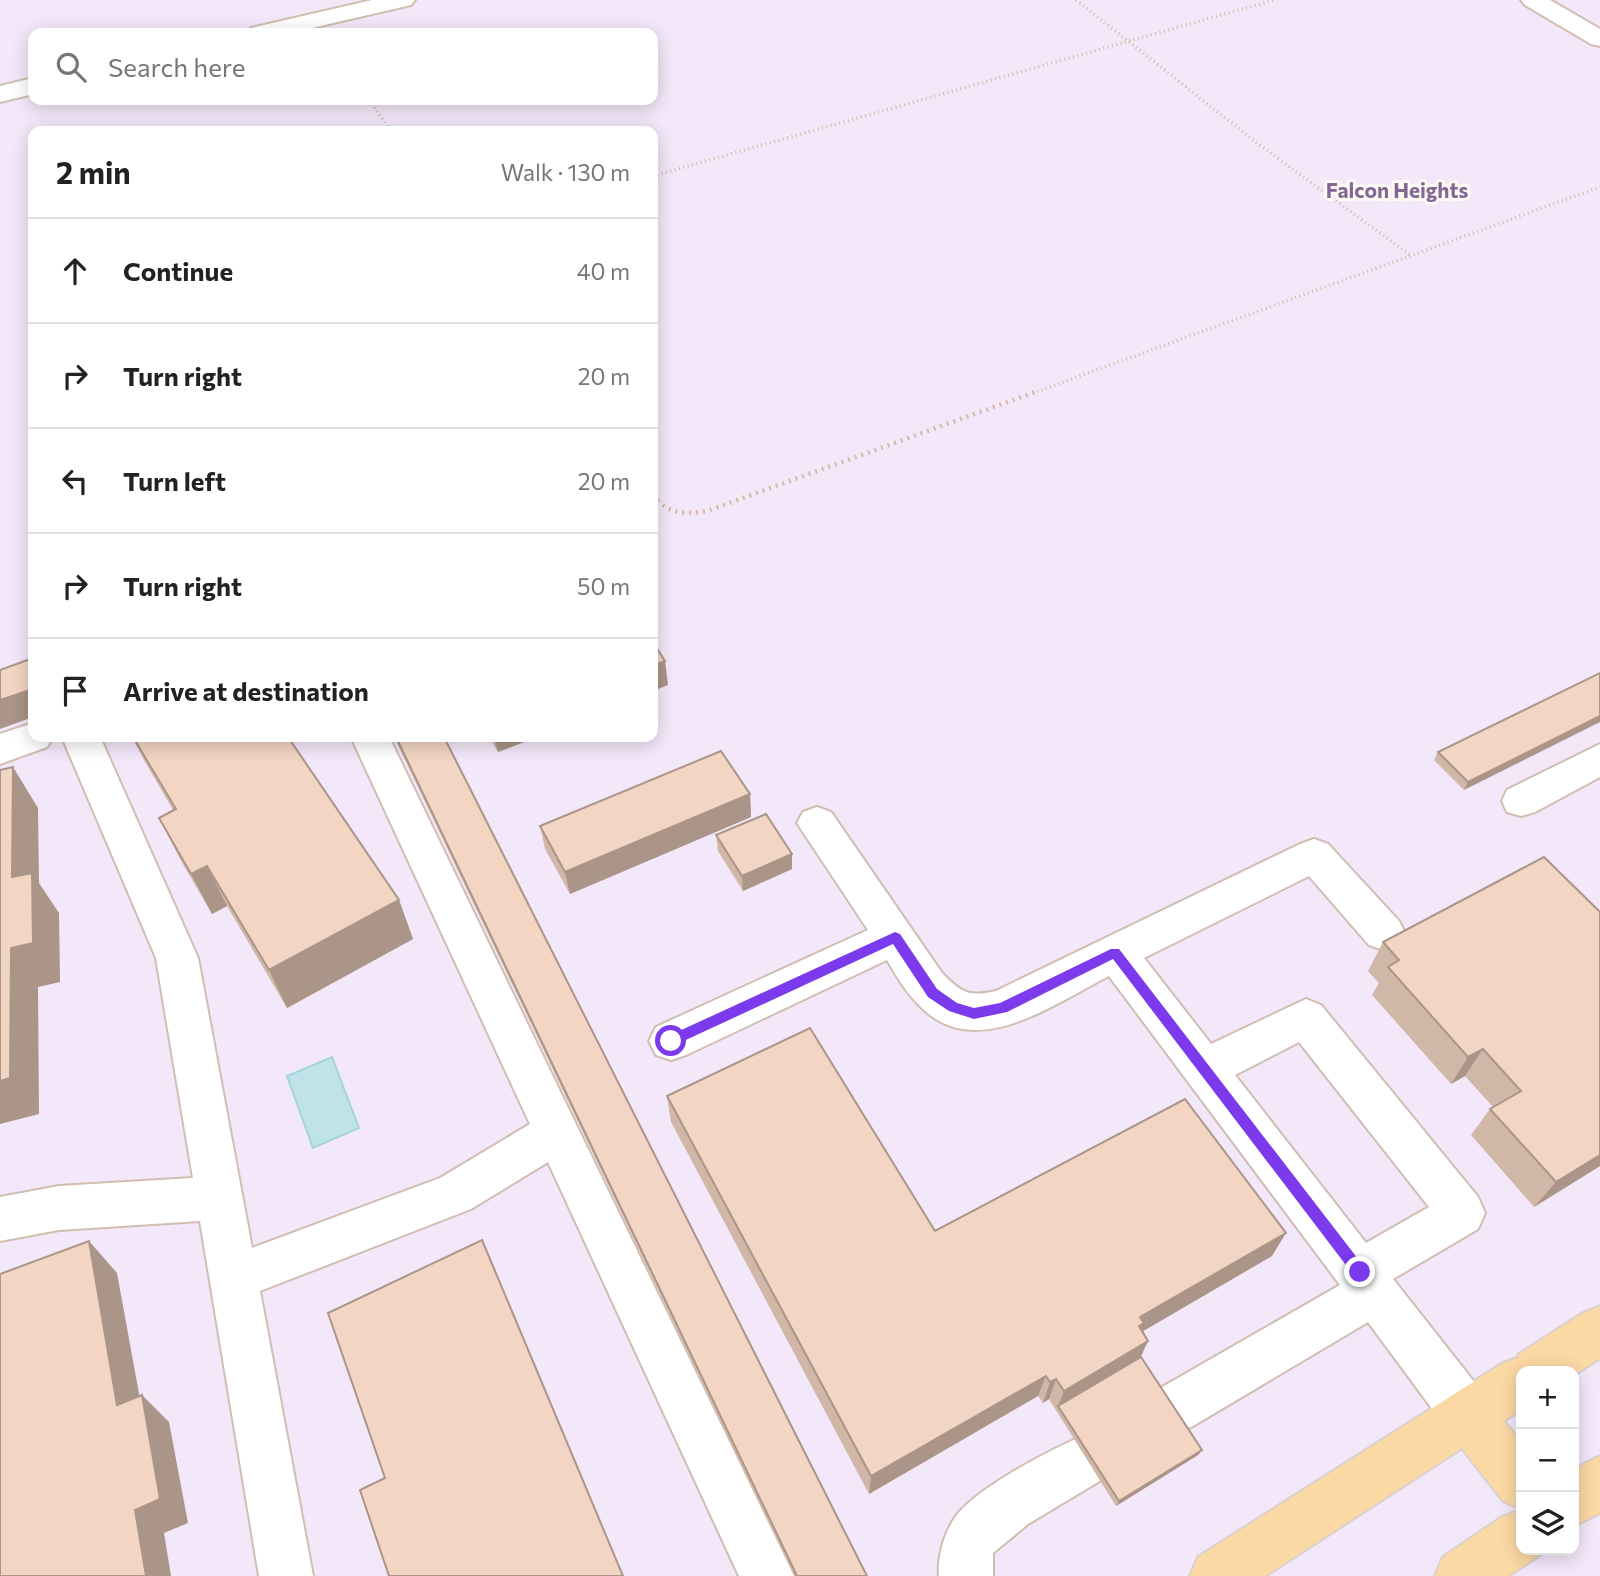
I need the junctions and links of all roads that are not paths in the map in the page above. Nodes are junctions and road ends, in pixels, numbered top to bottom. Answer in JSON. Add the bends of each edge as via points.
{"nodes":[{"id":1,"x":403,"y":0,"type":"edge"},
{"id":2,"x":1533,"y":0,"type":"edge"},
{"id":3,"x":282,"y":28,"type":"edge"},
{"id":4,"x":1600,"y":39,"type":"edge"},
{"id":5,"x":28,"y":87,"type":"edge"},
{"id":6,"x":0,"y":94,"type":"edge"},
{"id":7,"x":28,"y":739,"type":"edge"},
{"id":8,"x":83,"y":742,"type":"edge"},
{"id":9,"x":372,"y":742,"type":"edge"},
{"id":10,"x":0,"y":749,"type":"edge"},
{"id":11,"x":1600,"y":759,"type":"edge"},
{"id":12,"x":1521,"y":801,"type":"dead end"},
{"id":13,"x":817,"y":823,"type":"dead end"},
{"id":14,"x":1384,"y":933,"type":"dead end"},
{"id":15,"x":895,"y":937,"type":"junction"},
{"id":16,"x":1115,"y":953,"type":"junction"},
{"id":17,"x":671,"y":1041,"type":"dead end"},
{"id":18,"x":1205,"y":1069,"type":"junction"},
{"id":19,"x":556,"y":1133,"type":"junction"},
{"id":20,"x":220,"y":1198,"type":"junction"},
{"id":21,"x":0,"y":1219,"type":"edge"},
{"id":22,"x":234,"y":1278,"type":"junction"},
{"id":23,"x":1367,"y":1282,"type":"junction"},
{"id":24,"x":1600,"y":1330,"type":"edge"},
{"id":25,"x":1544,"y":1366,"type":"edge"},
{"id":26,"x":1516,"y":1384,"type":"edge"},
{"id":27,"x":1175,"y":1408,"type":"edge"},
{"id":28,"x":1468,"y":1415,"type":"junction"},
{"id":29,"x":1084,"y":1461,"type":"edge"},
{"id":30,"x":1516,"y":1477,"type":"edge"},
{"id":31,"x":1600,"y":1482,"type":"edge"},
{"id":32,"x":1579,"y":1497,"type":"edge"},
{"id":33,"x":1516,"y":1539,"type":"edge"},
{"id":34,"x":286,"y":1576,"type":"edge"},
{"id":35,"x":767,"y":1576,"type":"edge"},
{"id":36,"x":966,"y":1576,"type":"edge"},
{"id":37,"x":1217,"y":1576,"type":"edge"},
{"id":38,"x":1462,"y":1576,"type":"edge"}],
"edges":[{"from":1,"to":3,"type":"lane"},
{"from":2,"to":4,"type":"lane"},
{"from":5,"to":6,"type":"lane"},
{"from":7,"to":10,"type":"lane"},
{"from":8,"to":20,"type":"lane","via":[[177,958]]},
{"from":9,"to":19,"type":"lane"},
{"from":11,"to":12,"type":"lane"},
{"from":13,"to":15,"type":"lane"},
{"from":14,"to":16,"type":"lane","via":[[1314,855]]},
{"from":15,"to":16,"type":"lane","via":[[932,993],[953,1007],[974,1013],[1002,1009]]},
{"from":15,"to":17,"type":"lane"},
{"from":16,"to":18,"type":"lane"},
{"from":18,"to":23,"type":"lane"},
{"from":18,"to":23,"type":"lane","via":[[1306,1018],[1462,1213]]},
{"from":19,"to":22,"type":"lane","via":[[455,1194]]},
{"from":19,"to":35,"type":"lane"},
{"from":20,"to":21,"type":"lane","via":[[59,1208]]},
{"from":20,"to":22,"type":"lane"},
{"from":22,"to":34,"type":"lane"},
{"from":23,"to":27,"type":"lane"},
{"from":23,"to":28,"type":"lane"},
{"from":24,"to":25,"type":"main road"},
{"from":26,"to":28,"type":"main road"},
{"from":28,"to":30,"type":"main road"},
{"from":28,"to":37,"type":"main road"},
{"from":29,"to":36,"type":"lane","via":[[988,1521],[974,1535],[966,1555]]},
{"from":31,"to":32,"type":"main road"},
{"from":33,"to":38,"type":"main road"}]}
